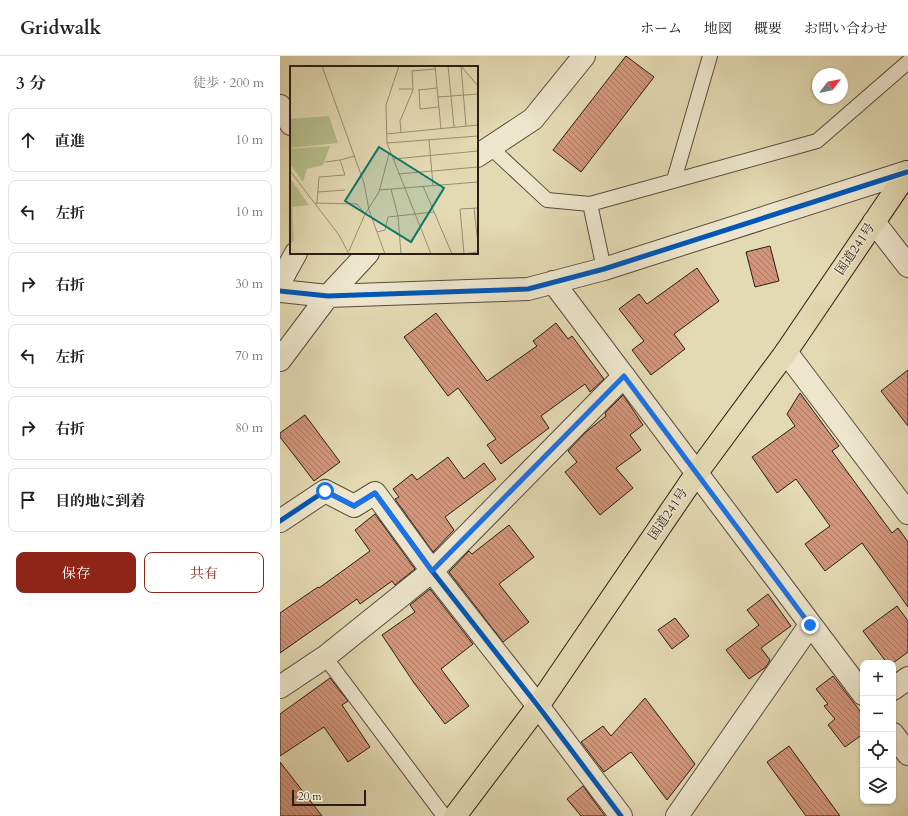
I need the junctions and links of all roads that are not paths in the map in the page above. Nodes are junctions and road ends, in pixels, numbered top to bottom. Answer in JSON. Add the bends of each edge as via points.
{"nodes":[{"id":1,"x":584,"y":56,"type":"edge"},
{"id":2,"x":710,"y":56,"type":"edge"},
{"id":3,"x":908,"y":62,"type":"edge"},
{"id":4,"x":280,"y":106,"type":"edge"},
{"id":5,"x":290,"y":122,"type":"edge"},
{"id":6,"x":484,"y":151,"type":"edge"},
{"id":7,"x":908,"y":172,"type":"edge"},
{"id":8,"x":674,"y":180,"type":"junction"},
{"id":9,"x":590,"y":204,"type":"junction"},
{"id":10,"x":874,"y":222,"type":"junction"},
{"id":11,"x":295,"y":254,"type":"edge"},
{"id":12,"x":367,"y":254,"type":"edge"},
{"id":13,"x":908,"y":266,"type":"edge"},
{"id":14,"x":604,"y":269,"type":"junction"},
{"id":15,"x":280,"y":282,"type":"edge"},
{"id":16,"x":553,"y":282,"type":"junction"},
{"id":17,"x":280,"y":291,"type":"edge"},
{"id":18,"x":328,"y":296,"type":"junction"},
{"id":19,"x":786,"y":352,"type":"junction"},
{"id":20,"x":280,"y":360,"type":"edge"},
{"id":21,"x":624,"y":376,"type":"junction"},
{"id":22,"x":696,"y":474,"type":"junction"},
{"id":23,"x":908,"y":513,"type":"edge"},
{"id":24,"x":280,"y":521,"type":"edge"},
{"id":25,"x":432,"y":571,"type":"junction"},
{"id":26,"x":810,"y":625,"type":"junction"},
{"id":27,"x":325,"y":657,"type":"junction"},
{"id":28,"x":908,"y":678,"type":"edge"},
{"id":29,"x":280,"y":687,"type":"edge"},
{"id":30,"x":896,"y":687,"type":"edge"},
{"id":31,"x":860,"y":690,"type":"edge"},
{"id":32,"x":538,"y":706,"type":"junction"},
{"id":33,"x":896,"y":738,"type":"edge"},
{"id":34,"x":908,"y":754,"type":"edge"},
{"id":35,"x":444,"y":816,"type":"edge"},
{"id":36,"x":455,"y":816,"type":"edge"},
{"id":37,"x":621,"y":816,"type":"edge"},
{"id":38,"x":677,"y":816,"type":"edge"}],
"edges":[{"from":1,"to":6,"type":"street","via":[[533,118]]},
{"from":2,"to":8,"type":"lane"},
{"from":3,"to":8,"type":"lane","via":[[817,141]]},
{"from":4,"to":5,"type":"street"},
{"from":6,"to":9,"type":"lane","via":[[547,200]]},
{"from":7,"to":10,"type":"highway","name":"国道241号"},
{"from":7,"to":14,"type":"street"},
{"from":8,"to":9,"type":"lane"},
{"from":9,"to":14,"type":"lane"},
{"from":10,"to":13,"type":"street"},
{"from":10,"to":19,"type":"highway","name":"国道241号"},
{"from":11,"to":15,"type":"street"},
{"from":12,"to":18,"type":"street"},
{"from":14,"to":16,"type":"street"},
{"from":16,"to":18,"type":"street","via":[[528,289]]},
{"from":16,"to":21,"type":"street"},
{"from":17,"to":18,"type":"street"},
{"from":18,"to":20,"type":"street"},
{"from":19,"to":22,"type":"highway","name":"国道241号"},
{"from":19,"to":23,"type":"street"},
{"from":21,"to":22,"type":"street"},
{"from":21,"to":25,"type":"street"},
{"from":22,"to":26,"type":"street"},
{"from":22,"to":32,"type":"highway","name":"国道241号"},
{"from":24,"to":25,"type":"street","via":[[325,491],[354,506],[375,493]]},
{"from":25,"to":27,"type":"street"},
{"from":25,"to":32,"type":"street"},
{"from":26,"to":31,"type":"street"},
{"from":26,"to":38,"type":"street"},
{"from":27,"to":29,"type":"street"},
{"from":27,"to":35,"type":"lane"},
{"from":28,"to":30,"type":"street"},
{"from":32,"to":36,"type":"highway","name":"国道241号"},
{"from":32,"to":37,"type":"street"},
{"from":33,"to":34,"type":"street"}]}
